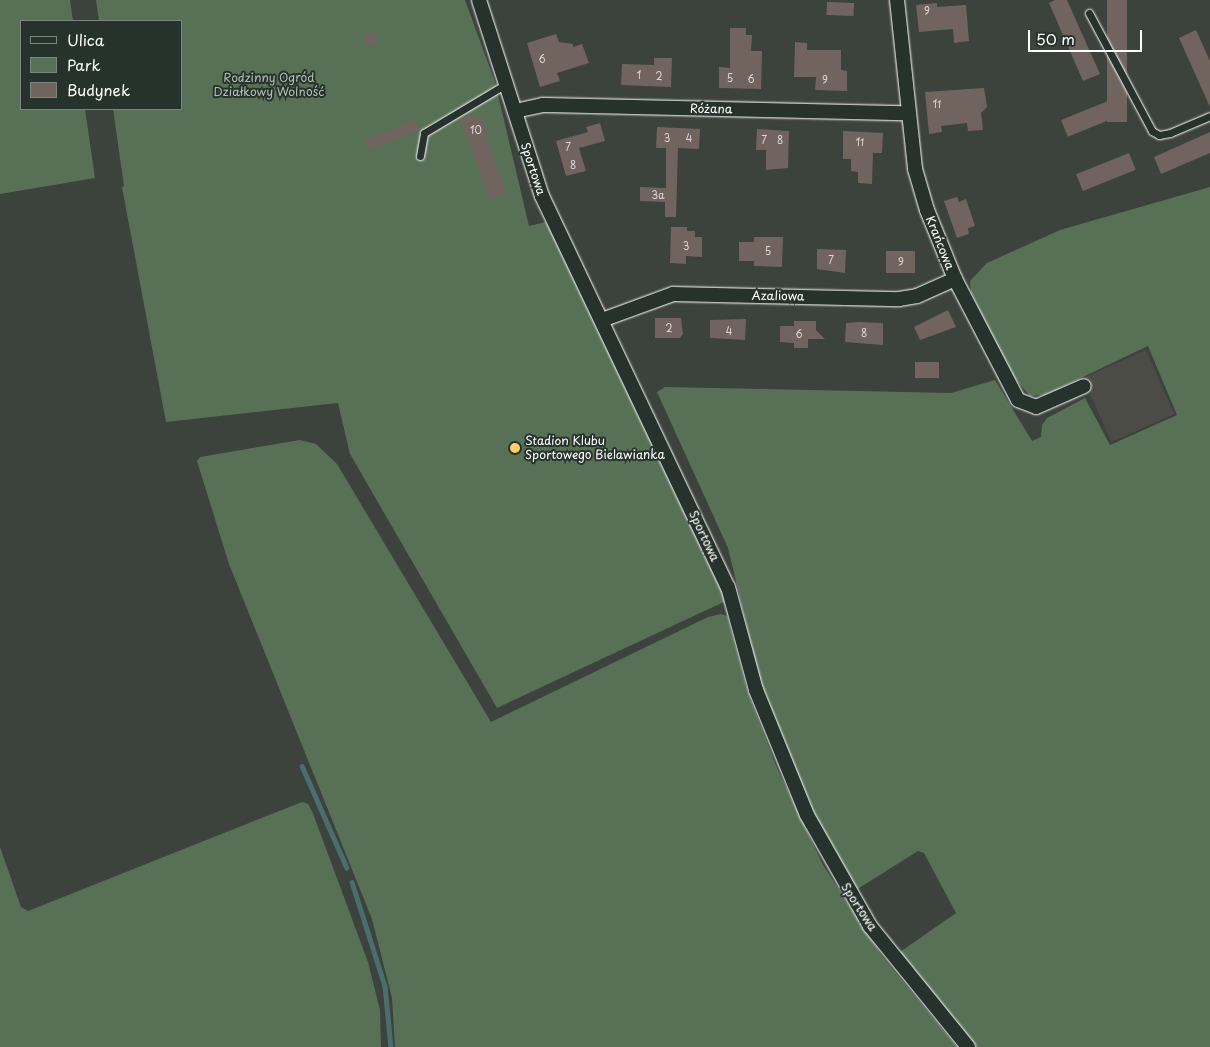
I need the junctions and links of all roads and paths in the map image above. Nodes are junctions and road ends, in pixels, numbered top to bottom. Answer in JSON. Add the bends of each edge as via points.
{"nodes":[{"id":1,"x":479,"y":0,"type":"edge"},
{"id":2,"x":897,"y":0,"type":"edge"},
{"id":3,"x":1089,"y":12,"type":"dead end"},
{"id":4,"x":506,"y":84,"type":"junction"},
{"id":5,"x":515,"y":111,"type":"junction"},
{"id":6,"x":908,"y":114,"type":"junction"},
{"id":7,"x":1210,"y":116,"type":"edge"},
{"id":8,"x":420,"y":156,"type":"dead end"},
{"id":9,"x":955,"y":279,"type":"junction"},
{"id":10,"x":602,"y":320,"type":"junction"},
{"id":11,"x":1084,"y":386,"type":"dead end"},
{"id":12,"x":968,"y":1047,"type":"edge"}],
"edges":[{"from":1,"to":4,"type":"street","name":"Sportowa"},
{"from":2,"to":6,"type":"street","name":"Krańcowa"},
{"from":3,"to":7,"type":"lane","via":[[1152,131],[1158,135],[1170,134]]},
{"from":4,"to":5,"type":"street","name":"Sportowa"},
{"from":4,"to":8,"type":"lane","via":[[424,133]]},
{"from":5,"to":6,"type":"street","name":"Różana","via":[[542,105]]},
{"from":5,"to":10,"type":"street","name":"Sportowa","via":[[542,196]]},
{"from":6,"to":9,"type":"street","name":"Krańcowa","via":[[919,187]]},
{"from":9,"to":10,"type":"street","name":"Azaliowa","via":[[918,296],[899,299],[673,294]]},
{"from":9,"to":11,"type":"street","name":"Krańcowa","via":[[1018,400],[1036,407]]},
{"from":10,"to":12,"type":"street","name":"Sportowa","via":[[731,595],[756,690],[807,815],[870,926]]}]}
